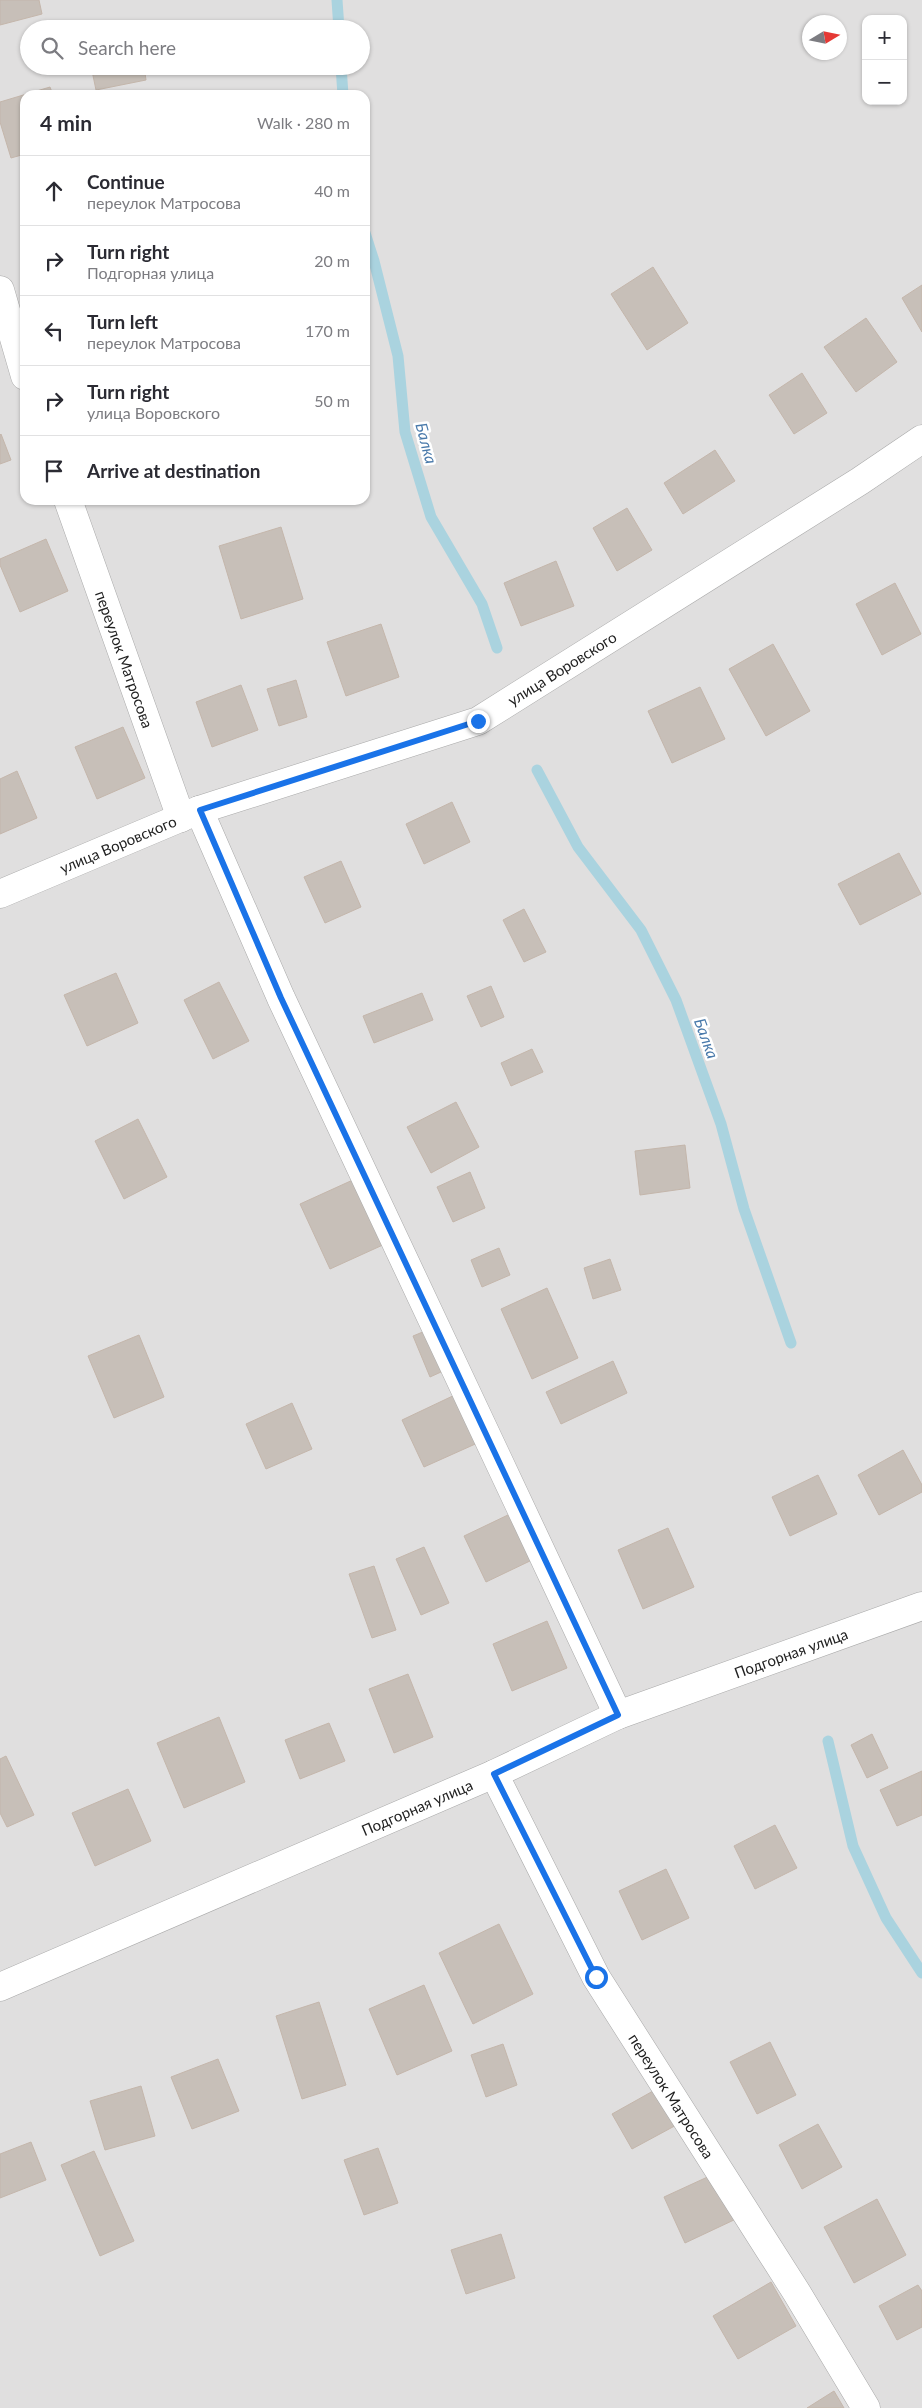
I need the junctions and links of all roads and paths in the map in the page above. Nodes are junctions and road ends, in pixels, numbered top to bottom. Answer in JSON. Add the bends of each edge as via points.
{"nodes":[{"id":1,"x":0,"y":290,"type":"edge"},
{"id":2,"x":20,"y":359,"type":"edge"},
{"id":3,"x":922,"y":439,"type":"edge"},
{"id":4,"x":70,"y":505,"type":"edge"},
{"id":5,"x":190,"y":814,"type":"junction"},
{"id":6,"x":0,"y":894,"type":"edge"},
{"id":7,"x":922,"y":1606,"type":"edge"},
{"id":8,"x":618,"y":1715,"type":"junction"},
{"id":9,"x":494,"y":1774,"type":"junction"},
{"id":10,"x":0,"y":1987,"type":"edge"},
{"id":11,"x":866,"y":2408,"type":"edge"}],
"edges":[{"from":1,"to":2,"type":"street"},
{"from":3,"to":5,"type":"street","name":"улица Воровского","via":[[478,721]]},
{"from":4,"to":5,"type":"street","name":"переулок Матросова"},
{"from":5,"to":6,"type":"street","name":"улица Воровского"},
{"from":5,"to":8,"type":"street","name":"переулок Матросова","via":[[281,998]]},
{"from":7,"to":8,"type":"street","name":"Подгорная улица"},
{"from":8,"to":9,"type":"street","name":"Подгорная улица"},
{"from":9,"to":10,"type":"street","name":"Подгорная улица"},
{"from":9,"to":11,"type":"street","name":"переулок Матросова","via":[[596,1977],[797,2293]]}]}
